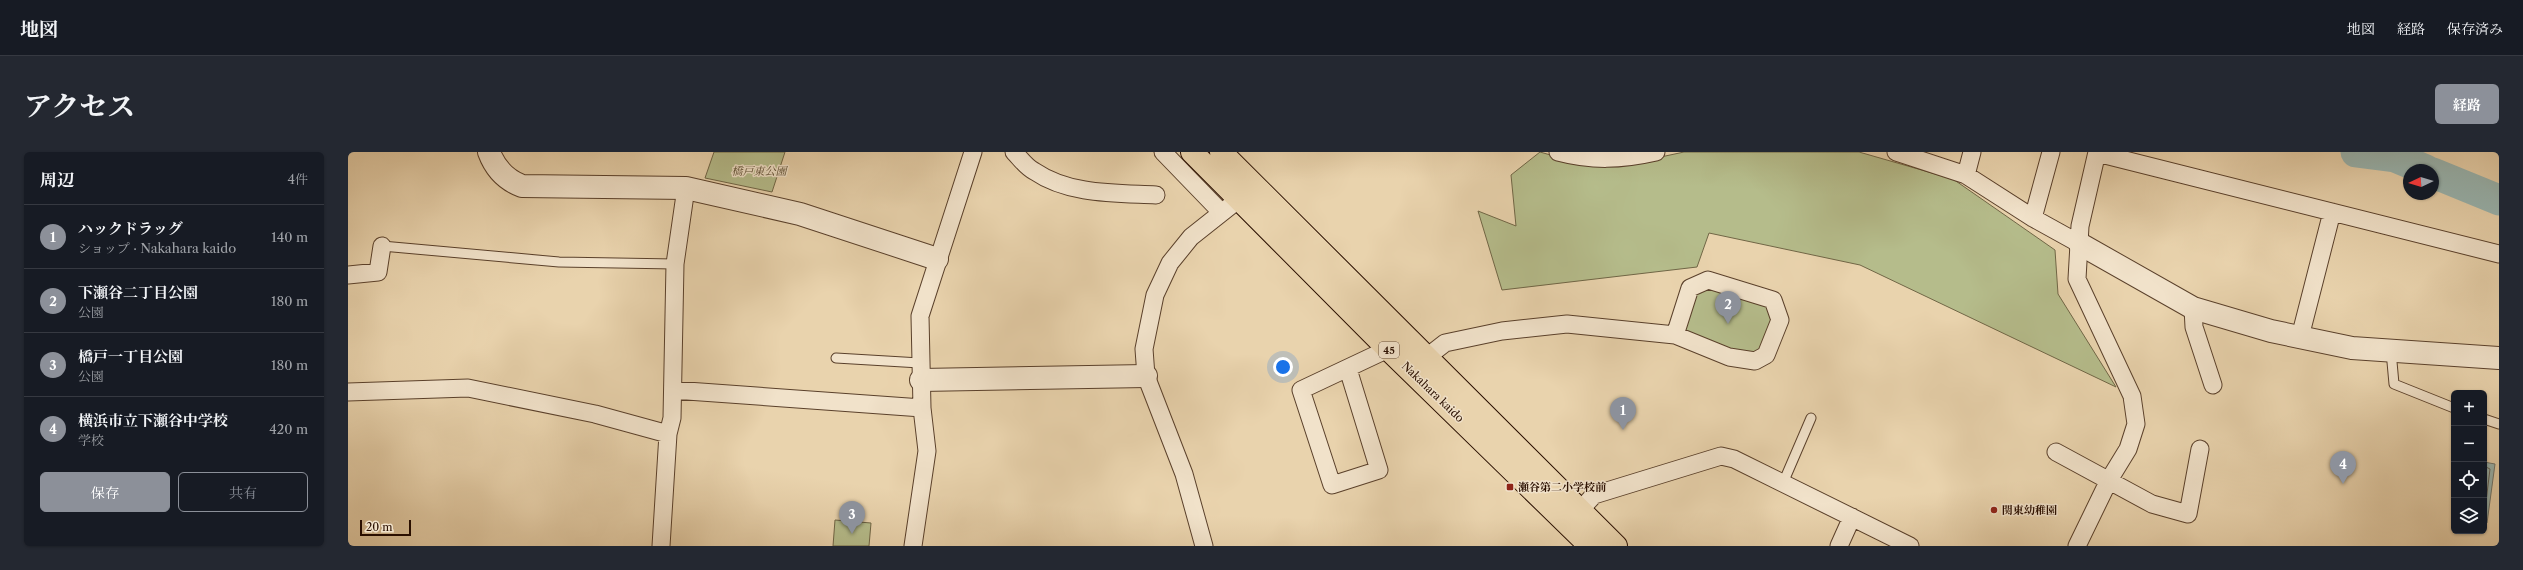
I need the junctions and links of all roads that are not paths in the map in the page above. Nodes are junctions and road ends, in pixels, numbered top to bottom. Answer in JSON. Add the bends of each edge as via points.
{"nodes":[{"id":1,"x":489,"y":152,"type":"edge"},
{"id":2,"x":973,"y":152,"type":"edge"},
{"id":3,"x":1014,"y":152,"type":"edge"},
{"id":4,"x":1163,"y":152,"type":"edge"},
{"id":5,"x":1192,"y":152,"type":"edge"},
{"id":6,"x":1221,"y":152,"type":"edge"},
{"id":7,"x":1558,"y":152,"type":"edge"},
{"id":8,"x":1656,"y":152,"type":"edge"},
{"id":9,"x":1896,"y":152,"type":"edge"},
{"id":10,"x":1972,"y":152,"type":"edge"},
{"id":11,"x":2051,"y":152,"type":"edge"},
{"id":12,"x":2097,"y":152,"type":"edge"},
{"id":13,"x":1613,"y":156,"type":"edge"},
{"id":14,"x":1966,"y":175,"type":"junction"},
{"id":15,"x":686,"y":188,"type":"junction"},
{"id":16,"x":1156,"y":194,"type":"dead end"},
{"id":17,"x":1239,"y":199,"type":"junction"},
{"id":18,"x":1221,"y":212,"type":"junction"},
{"id":19,"x":2332,"y":212,"type":"junction"},
{"id":20,"x":2033,"y":218,"type":"junction"},
{"id":21,"x":2080,"y":244,"type":"junction"},
{"id":22,"x":382,"y":246,"type":"joint"},
{"id":23,"x":2499,"y":254,"type":"edge"},
{"id":24,"x":937,"y":259,"type":"junction"},
{"id":25,"x":675,"y":264,"type":"junction"},
{"id":26,"x":348,"y":275,"type":"edge"},
{"id":27,"x":2193,"y":308,"type":"junction"},
{"id":28,"x":1675,"y":335,"type":"junction"},
{"id":29,"x":2300,"y":338,"type":"junction"},
{"id":30,"x":1388,"y":349,"type":"junction"},
{"id":31,"x":2391,"y":351,"type":"junction"},
{"id":32,"x":1428,"y":357,"type":"junction"},
{"id":33,"x":836,"y":358,"type":"dead end"},
{"id":34,"x":2499,"y":358,"type":"edge"},
{"id":35,"x":1348,"y":369,"type":"junction"},
{"id":36,"x":920,"y":372,"type":"junction"},
{"id":37,"x":1146,"y":376,"type":"junction"},
{"id":38,"x":2212,"y":385,"type":"dead end"},
{"id":39,"x":673,"y":390,"type":"junction"},
{"id":40,"x":348,"y":392,"type":"edge"},
{"id":41,"x":2451,"y":407,"type":"edge"},
{"id":42,"x":922,"y":408,"type":"junction"},
{"id":43,"x":1811,"y":418,"type":"dead end"},
{"id":44,"x":2487,"y":420,"type":"edge"},
{"id":45,"x":2499,"y":424,"type":"edge"},
{"id":46,"x":668,"y":434,"type":"junction"},
{"id":47,"x":2200,"y":449,"type":"dead end"},
{"id":48,"x":2056,"y":452,"type":"dead end"},
{"id":49,"x":2109,"y":480,"type":"junction"},
{"id":50,"x":1783,"y":483,"type":"junction"},
{"id":51,"x":1574,"y":517,"type":"junction"},
{"id":52,"x":1852,"y":517,"type":"junction"},
{"id":53,"x":1585,"y":539,"type":"edge"},
{"id":54,"x":661,"y":546,"type":"edge"},
{"id":55,"x":913,"y":546,"type":"edge"},
{"id":56,"x":1204,"y":546,"type":"edge"},
{"id":57,"x":1616,"y":546,"type":"edge"},
{"id":58,"x":1839,"y":546,"type":"edge"},
{"id":59,"x":1910,"y":546,"type":"edge"},
{"id":60,"x":2077,"y":546,"type":"edge"}],
"edges":[{"from":1,"to":15,"type":"street","via":[[492,162],[502,173],[522,186]]},
{"from":2,"to":24,"type":"street"},
{"from":3,"to":16,"type":"street","via":[[1032,171],[1057,184],[1102,193]]},
{"from":4,"to":18,"type":"street"},
{"from":5,"to":17,"type":"main road","name":"Nakahara kaido","number":"45"},
{"from":6,"to":32,"type":"main road","name":"Nakahara kaido","number":"45"},
{"from":7,"to":13,"type":"street","via":[[1585,159]]},
{"from":8,"to":13,"type":"street"},
{"from":9,"to":14,"type":"street"},
{"from":10,"to":14,"type":"street"},
{"from":11,"to":20,"type":"street"},
{"from":12,"to":19,"type":"street"},
{"from":12,"to":21,"type":"street","via":[[2080,226]]},
{"from":14,"to":20,"type":"street"},
{"from":15,"to":24,"type":"street","via":[[794,212]]},
{"from":15,"to":25,"type":"street"},
{"from":17,"to":18,"type":"street"},
{"from":17,"to":30,"type":"main road","name":"Nakahara kaido","number":"45"},
{"from":18,"to":37,"type":"street","via":[[1191,237],[1170,263],[1155,295],[1144,349]]},
{"from":19,"to":23,"type":"street"},
{"from":19,"to":29,"type":"street"},
{"from":20,"to":21,"type":"street"},
{"from":21,"to":27,"type":"street"},
{"from":21,"to":49,"type":"street","via":[[2077,279],[2132,396],[2136,424],[2128,449]]},
{"from":22,"to":25,"type":"lane","via":[[559,262]]},
{"from":22,"to":26,"type":"street","via":[[378,272]]},
{"from":24,"to":36,"type":"street","via":[[920,316]]},
{"from":25,"to":39,"type":"street"},
{"from":27,"to":29,"type":"street"},
{"from":27,"to":38,"type":"street","via":[[2194,327]]},
{"from":28,"to":28,"type":"street","via":[[1730,357],[1755,361],[1766,355],[1780,320],[1773,300],[1708,280],[1690,288]]},
{"from":28,"to":32,"type":"street","via":[[1567,324],[1502,331],[1446,343]]},
{"from":29,"to":31,"type":"street","via":[[2352,348]]},
{"from":30,"to":35,"type":"street"},
{"from":30,"to":51,"type":"main road","name":"Nakahara kaido","number":"45"},
{"from":31,"to":34,"type":"street"},
{"from":31,"to":41,"type":"lane","via":[[2394,384]]},
{"from":32,"to":51,"type":"main road","name":"Nakahara kaido","number":"45"},
{"from":33,"to":36,"type":"lane"},
{"from":35,"to":35,"type":"street","via":[[1301,390],[1332,485],[1379,470]]},
{"from":36,"to":37,"type":"street"},
{"from":36,"to":42,"type":"street"},
{"from":37,"to":56,"type":"street","via":[[1184,474]]},
{"from":39,"to":42,"type":"street"},
{"from":39,"to":46,"type":"street","via":[[672,418]]},
{"from":40,"to":46,"type":"street","via":[[468,388],[580,411]]},
{"from":42,"to":55,"type":"street","via":[[927,451]]},
{"from":43,"to":50,"type":"lane"},
{"from":44,"to":45,"type":"lane"},
{"from":46,"to":54,"type":"street"},
{"from":47,"to":49,"type":"street","via":[[2188,514],[2152,504]]},
{"from":48,"to":49,"type":"street"},
{"from":49,"to":60,"type":"street"},
{"from":50,"to":51,"type":"street","via":[[1734,459],[1721,456],[1594,494]]},
{"from":50,"to":52,"type":"street"},
{"from":51,"to":53,"type":"main road","name":"Nakahara kaido","number":"45"},
{"from":52,"to":58,"type":"street"},
{"from":52,"to":59,"type":"street"},
{"from":53,"to":57,"type":"main road","name":"Nakahara kaido","number":"45"}]}
